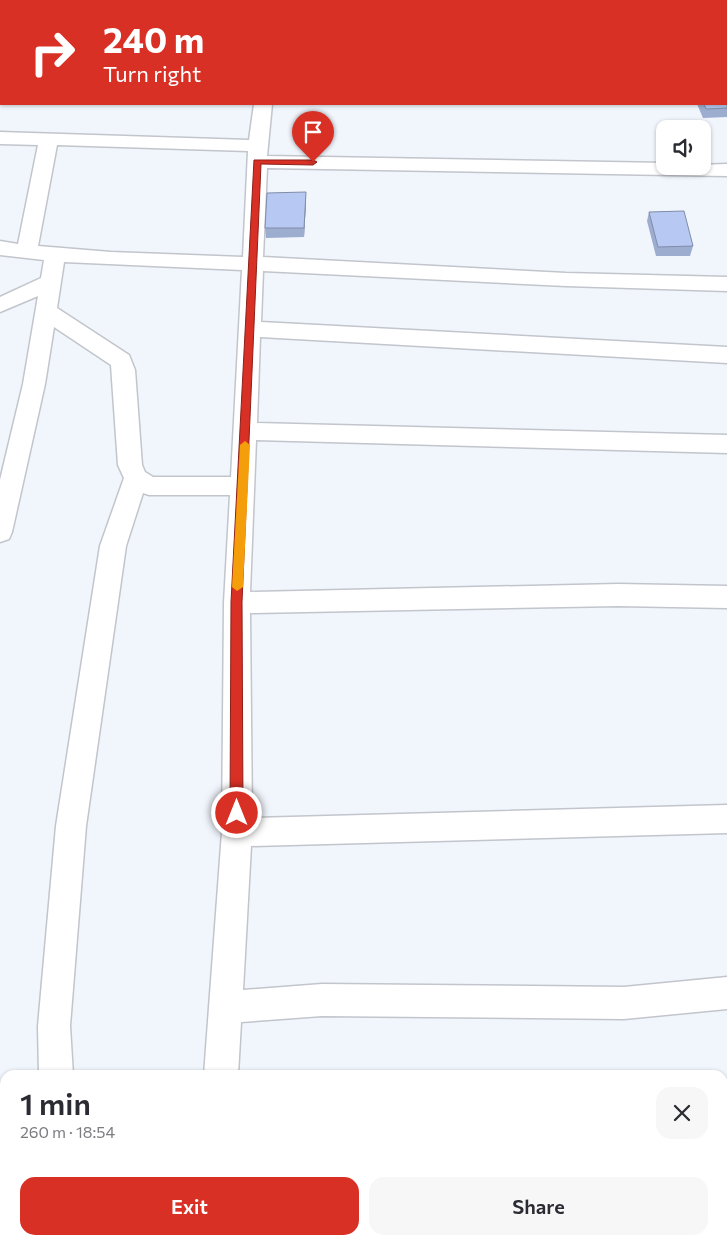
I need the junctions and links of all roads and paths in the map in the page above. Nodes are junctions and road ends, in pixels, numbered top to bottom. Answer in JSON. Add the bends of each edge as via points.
{"nodes":[{"id":1,"x":263,"y":105,"type":"edge"},
{"id":2,"x":0,"y":138,"type":"edge"},
{"id":3,"x":48,"y":141,"type":"junction"},
{"id":4,"x":258,"y":154,"type":"junction"},
{"id":5,"x":727,"y":170,"type":"edge"},
{"id":6,"x":0,"y":248,"type":"edge"},
{"id":7,"x":27,"y":252,"type":"junction"},
{"id":8,"x":55,"y":256,"type":"junction"},
{"id":9,"x":252,"y":264,"type":"junction"},
{"id":10,"x":51,"y":282,"type":"junction"},
{"id":11,"x":727,"y":284,"type":"edge"},
{"id":12,"x":0,"y":305,"type":"edge"},
{"id":13,"x":46,"y":312,"type":"junction"},
{"id":14,"x":250,"y":329,"type":"junction"},
{"id":15,"x":727,"y":355,"type":"edge"},
{"id":16,"x":246,"y":431,"type":"junction"},
{"id":17,"x":727,"y":444,"type":"edge"},
{"id":18,"x":136,"y":478,"type":"junction"},
{"id":19,"x":241,"y":486,"type":"junction"},
{"id":20,"x":0,"y":532,"type":"edge"},
{"id":21,"x":727,"y":597,"type":"edge"},
{"id":22,"x":237,"y":602,"type":"junction"},
{"id":23,"x":727,"y":819,"type":"edge"},
{"id":24,"x":236,"y":832,"type":"junction"},
{"id":25,"x":727,"y":993,"type":"edge"},
{"id":26,"x":226,"y":1007,"type":"junction"},
{"id":27,"x":56,"y":1070,"type":"edge"},
{"id":28,"x":221,"y":1070,"type":"edge"}],
"edges":[{"from":1,"to":4,"type":"street"},
{"from":2,"to":3,"type":"street"},
{"from":3,"to":4,"type":"street"},
{"from":3,"to":7,"type":"street"},
{"from":4,"to":5,"type":"street"},
{"from":4,"to":9,"type":"street"},
{"from":6,"to":7,"type":"street"},
{"from":7,"to":8,"type":"street"},
{"from":8,"to":9,"type":"street"},
{"from":8,"to":10,"type":"street"},
{"from":9,"to":11,"type":"street","via":[[597,282]]},
{"from":9,"to":14,"type":"street"},
{"from":10,"to":12,"type":"street"},
{"from":10,"to":13,"type":"street"},
{"from":13,"to":18,"type":"street","via":[[121,361],[130,465]]},
{"from":13,"to":20,"type":"street","via":[[34,384]]},
{"from":14,"to":15,"type":"street"},
{"from":14,"to":16,"type":"street"},
{"from":16,"to":17,"type":"street"},
{"from":16,"to":19,"type":"street"},
{"from":18,"to":19,"type":"street","via":[[149,486]]},
{"from":18,"to":27,"type":"street","via":[[114,546],[71,826],[54,1026]]},
{"from":19,"to":22,"type":"street"},
{"from":21,"to":22,"type":"street","via":[[618,595]]},
{"from":22,"to":24,"type":"street"},
{"from":23,"to":24,"type":"street"},
{"from":24,"to":26,"type":"street"},
{"from":25,"to":26,"type":"street","via":[[624,1004],[322,1000]]},
{"from":26,"to":28,"type":"street"}]}
